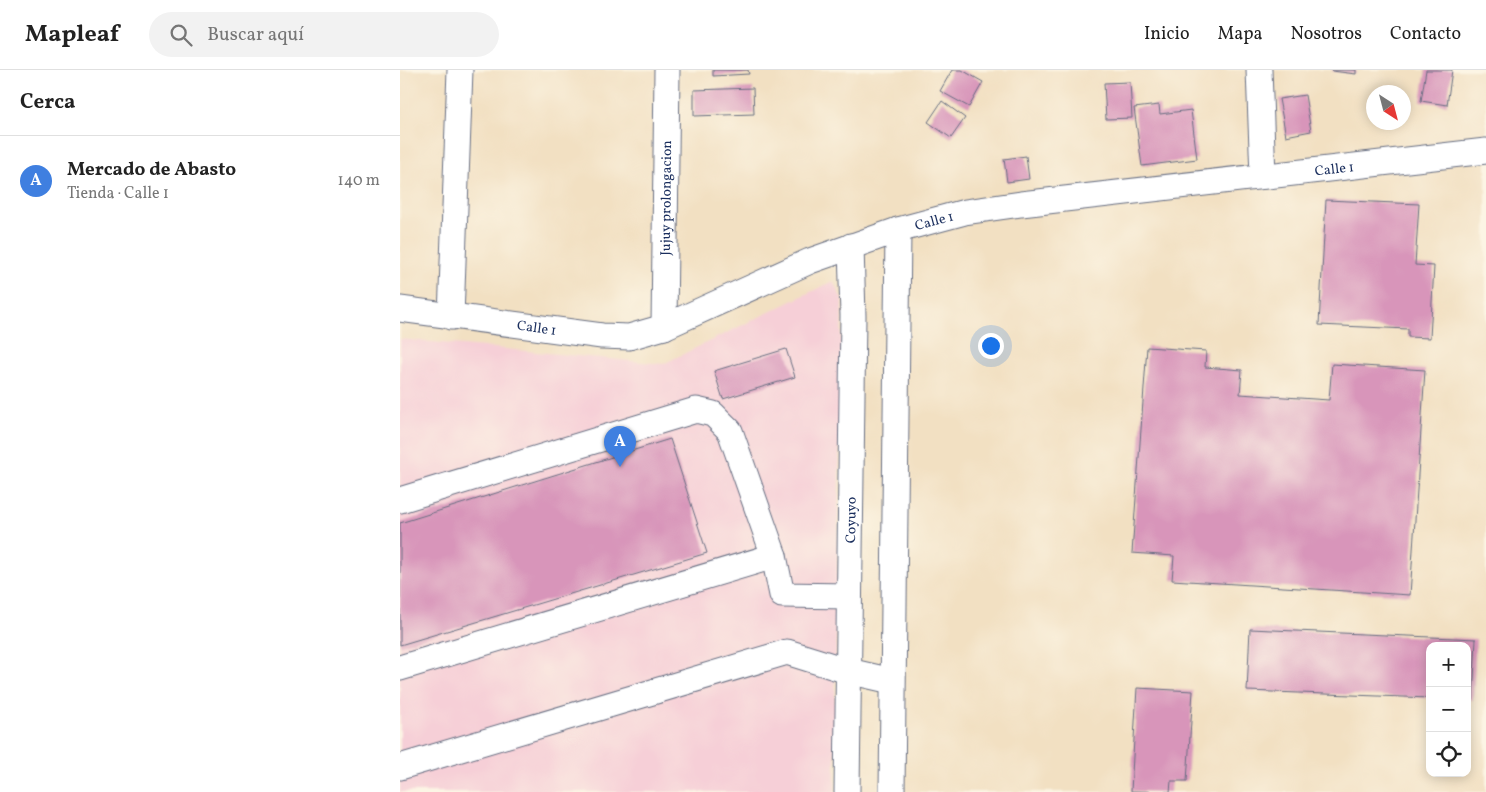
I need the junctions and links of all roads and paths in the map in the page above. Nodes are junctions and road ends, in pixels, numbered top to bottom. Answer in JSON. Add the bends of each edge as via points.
{"nodes":[{"id":1,"x":460,"y":70,"type":"edge"},
{"id":2,"x":667,"y":70,"type":"edge"},
{"id":3,"x":1259,"y":70,"type":"edge"},
{"id":4,"x":1486,"y":150,"type":"edge"},
{"id":5,"x":1264,"y":176,"type":"junction"},
{"id":6,"x":898,"y":230,"type":"junction"},
{"id":7,"x":850,"y":246,"type":"junction"},
{"id":8,"x":400,"y":309,"type":"edge"},
{"id":9,"x":452,"y":317,"type":"junction"},
{"id":10,"x":664,"y":327,"type":"junction"},
{"id":11,"x":400,"y":500,"type":"edge"},
{"id":12,"x":774,"y":556,"type":"junction"},
{"id":13,"x":849,"y":596,"type":"junction"},
{"id":14,"x":400,"y":668,"type":"edge"},
{"id":15,"x":848,"y":671,"type":"junction"},
{"id":16,"x":892,"y":681,"type":"junction"},
{"id":17,"x":400,"y":767,"type":"edge"},
{"id":18,"x":847,"y":792,"type":"edge"},
{"id":19,"x":892,"y":792,"type":"edge"}],
"edges":[{"from":1,"to":9,"type":"street"},
{"from":2,"to":10,"type":"street","name":"Jujuy prolongacion"},
{"from":3,"to":5,"type":"street"},
{"from":4,"to":5,"type":"street","name":"Calle 1"},
{"from":5,"to":6,"type":"street","name":"Calle 1","via":[[964,212]]},
{"from":6,"to":7,"type":"street","name":"Calle 1"},
{"from":6,"to":16,"type":"street"},
{"from":7,"to":10,"type":"street","name":"Calle 1"},
{"from":7,"to":13,"type":"street","name":"Coyuyo","via":[[853,316]]},
{"from":8,"to":9,"type":"street","name":"Calle 1"},
{"from":9,"to":10,"type":"street","name":"Calle 1","via":[[602,336],[629,337]]},
{"from":11,"to":12,"type":"street","via":[[696,410],[712,414],[730,431]]},
{"from":12,"to":13,"type":"street","via":[[782,595]]},
{"from":12,"to":14,"type":"street"},
{"from":13,"to":15,"type":"street","name":"Coyuyo"},
{"from":15,"to":16,"type":"street"},
{"from":15,"to":17,"type":"street","via":[[787,652]]},
{"from":15,"to":18,"type":"street","name":"Coyuyo"},
{"from":16,"to":19,"type":"street"}]}
